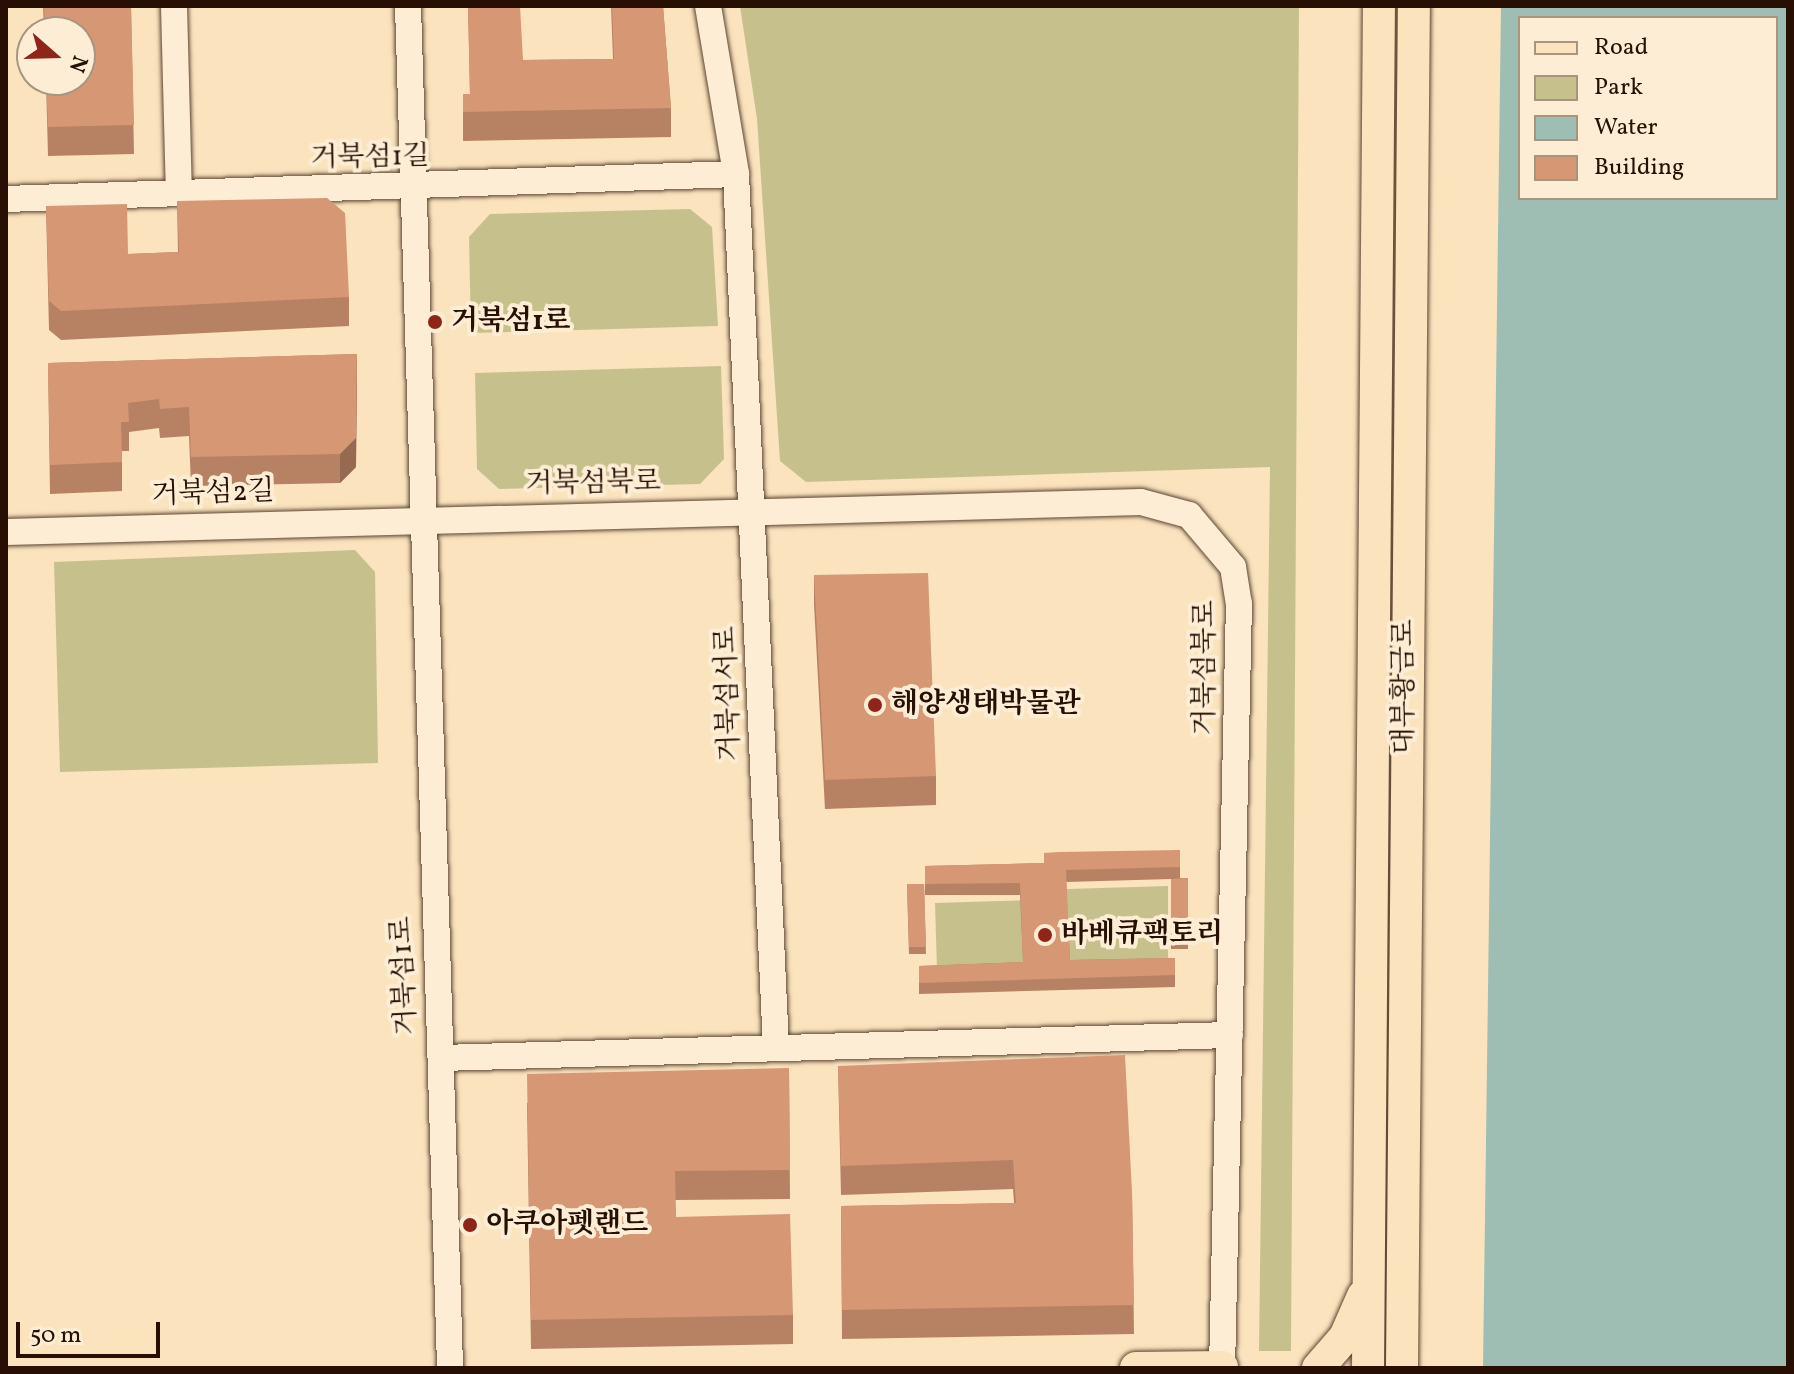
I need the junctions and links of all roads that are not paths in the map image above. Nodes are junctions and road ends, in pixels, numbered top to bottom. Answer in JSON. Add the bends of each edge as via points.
{"nodes":[{"id":1,"x":174,"y":6,"type":"edge"},
{"id":2,"x":408,"y":6,"type":"edge"},
{"id":3,"x":708,"y":6,"type":"edge"},
{"id":4,"x":1379,"y":6,"type":"edge"},
{"id":5,"x":1414,"y":6,"type":"edge"},
{"id":6,"x":736,"y":174,"type":"junction"},
{"id":7,"x":414,"y":189,"type":"junction"},
{"id":8,"x":179,"y":193,"type":"junction"},
{"id":9,"x":6,"y":199,"type":"edge"},
{"id":10,"x":755,"y":512,"type":"junction"},
{"id":11,"x":422,"y":519,"type":"junction"},
{"id":12,"x":6,"y":532,"type":"edge"},
{"id":13,"x":1230,"y":1035,"type":"junction"},
{"id":14,"x":776,"y":1048,"type":"junction"},
{"id":15,"x":441,"y":1058,"type":"junction"},
{"id":16,"x":1370,"y":1279,"type":"junction"},
{"id":17,"x":1321,"y":1364,"type":"edge"},
{"id":18,"x":450,"y":1368,"type":"edge"},
{"id":19,"x":1136,"y":1368,"type":"edge"},
{"id":20,"x":1222,"y":1368,"type":"edge"},
{"id":21,"x":1368,"y":1368,"type":"edge"},
{"id":22,"x":1402,"y":1368,"type":"edge"}],
"edges":[{"from":1,"to":8,"type":"street"},
{"from":2,"to":7,"type":"street","name":"거북섬1로"},
{"from":3,"to":6,"type":"street","name":"거북섬서로"},
{"from":4,"to":16,"type":"main road","name":"대부황금로"},
{"from":5,"to":22,"type":"main road","name":"대부황금로"},
{"from":6,"to":7,"type":"street","name":"거북섬1길"},
{"from":6,"to":10,"type":"street","name":"거북섬서로"},
{"from":7,"to":8,"type":"street","name":"거북섬1길"},
{"from":7,"to":11,"type":"street","name":"거북섬1로"},
{"from":8,"to":9,"type":"street","name":"거북섬1길"},
{"from":10,"to":11,"type":"street","name":"거북섬북로"},
{"from":10,"to":13,"type":"street","name":"거북섬북로","via":[[1141,502],[1189,515],[1211,535],[1233,567],[1239,603]]},
{"from":10,"to":14,"type":"street","name":"거북섬서로"},
{"from":11,"to":12,"type":"street","name":"거북섬2길"},
{"from":11,"to":15,"type":"street","name":"거북섬1로"},
{"from":13,"to":14,"type":"street"},
{"from":13,"to":20,"type":"street","name":"거북섬북로"},
{"from":14,"to":15,"type":"street"},
{"from":15,"to":18,"type":"street","name":"거북섬1로"},
{"from":16,"to":17,"type":"main road","via":[[1345,1337]]},
{"from":16,"to":21,"type":"main road","name":"대부황금로"},
{"from":19,"to":20,"type":"main road"}]}
